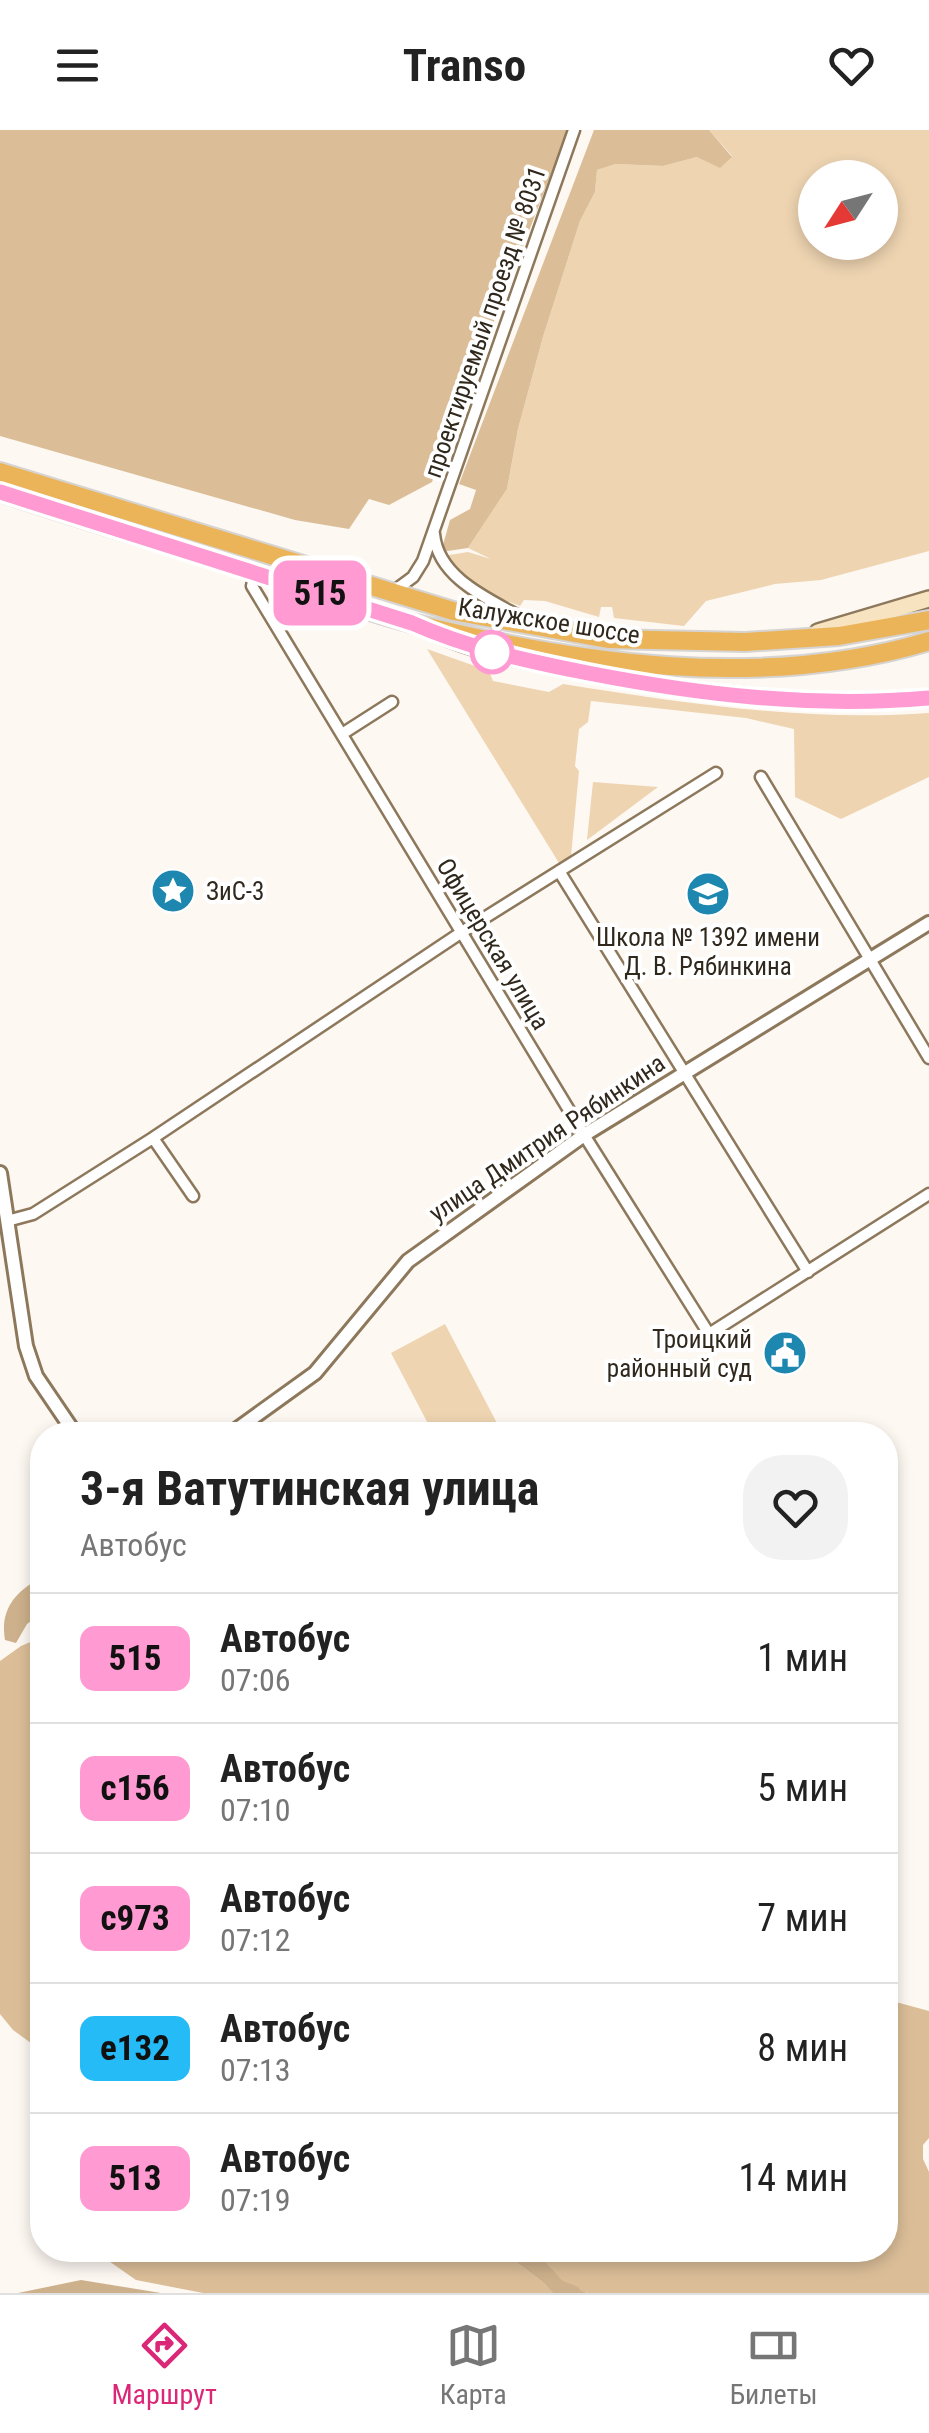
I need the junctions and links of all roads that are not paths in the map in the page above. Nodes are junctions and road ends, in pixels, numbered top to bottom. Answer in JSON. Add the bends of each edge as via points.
{"nodes":[{"id":1,"x":574,"y":130,"type":"edge"},
{"id":2,"x":0,"y":472,"type":"edge"},
{"id":3,"x":0,"y":492,"type":"edge"},
{"id":4,"x":434,"y":528,"type":"junction"},
{"id":5,"x":255,"y":572,"type":"junction"},
{"id":6,"x":389,"y":593,"type":"junction"},
{"id":7,"x":929,"y":599,"type":"edge"},
{"id":8,"x":929,"y":620,"type":"edge"},
{"id":9,"x":412,"y":623,"type":"junction"},
{"id":10,"x":538,"y":626,"type":"junction"},
{"id":11,"x":798,"y":638,"type":"junction"},
{"id":12,"x":929,"y":641,"type":"edge"},
{"id":13,"x":537,"y":662,"type":"junction"},
{"id":14,"x":651,"y":663,"type":"junction"},
{"id":15,"x":929,"y":698,"type":"edge"},
{"id":16,"x":392,"y":702,"type":"dead end"},
{"id":17,"x":342,"y":734,"type":"junction"},
{"id":18,"x":716,"y":773,"type":"dead end"},
{"id":19,"x":761,"y":778,"type":"dead end"},
{"id":20,"x":559,"y":871,"type":"junction"},
{"id":21,"x":929,"y":923,"type":"edge"},
{"id":22,"x":462,"y":932,"type":"junction"},
{"id":23,"x":869,"y":959,"type":"junction"},
{"id":24,"x":929,"y":1058,"type":"edge"},
{"id":25,"x":684,"y":1073,"type":"junction"},
{"id":26,"x":584,"y":1136,"type":"junction"},
{"id":27,"x":153,"y":1138,"type":"junction"},
{"id":28,"x":0,"y":1173,"type":"edge"},
{"id":29,"x":929,"y":1194,"type":"edge"},
{"id":30,"x":192,"y":1196,"type":"dead end"},
{"id":31,"x":7,"y":1221,"type":"junction"},
{"id":32,"x":808,"y":1272,"type":"junction"},
{"id":33,"x":67,"y":1422,"type":"edge"},
{"id":34,"x":246,"y":1422,"type":"edge"}],
"edges":[{"from":1,"to":4,"type":"street","name":"проектируемый проезд № 8031"},
{"from":2,"to":6,"type":"highway","name":"Калужское шоссе"},
{"from":3,"to":5,"type":"highway","name":"Калужское шоссе"},
{"from":4,"to":6,"type":"street","name":"проектируемый проезд № 8031","via":[[413,578]]},
{"from":4,"to":10,"type":"street","via":[[443,564]]},
{"from":5,"to":9,"type":"highway","name":"Калужское шоссе"},
{"from":5,"to":17,"type":"street","name":"Офицерская улица","via":[[252,586]]},
{"from":6,"to":10,"type":"highway","name":"Калужское шоссе"},
{"from":7,"to":11,"type":"main road"},
{"from":8,"to":11,"type":"highway","name":"Калужское шоссе","via":[[880,632]]},
{"from":9,"to":13,"type":"main road","via":[[455,642]]},
{"from":9,"to":14,"type":"highway","name":"Калужское шоссе"},
{"from":10,"to":11,"type":"highway","name":"Калужское шоссе","via":[[667,642]]},
{"from":12,"to":14,"type":"highway","name":"Калужское шоссе","via":[[820,663]]},
{"from":13,"to":14,"type":"street"},
{"from":13,"to":15,"type":"main road","via":[[736,696],[832,702]]},
{"from":16,"to":17,"type":"street"},
{"from":17,"to":22,"type":"street","name":"Офицерская улица"},
{"from":18,"to":20,"type":"street"},
{"from":19,"to":23,"type":"street"},
{"from":20,"to":22,"type":"street"},
{"from":20,"to":25,"type":"street"},
{"from":21,"to":23,"type":"street","name":"улица Дмитрия Рябинкина"},
{"from":22,"to":26,"type":"street","name":"Офицерская улица"},
{"from":22,"to":27,"type":"street"},
{"from":23,"to":24,"type":"street"},
{"from":23,"to":25,"type":"street","name":"улица Дмитрия Рябинкина"},
{"from":25,"to":26,"type":"street","name":"улица Дмитрия Рябинкина"},
{"from":25,"to":32,"type":"street"},
{"from":26,"to":32,"type":"street","name":"Офицерская улица","via":[[709,1334]]},
{"from":26,"to":34,"type":"street","name":"улица Дмитрия Рябинкина","via":[[408,1261],[315,1373]]},
{"from":27,"to":30,"type":"street"},
{"from":27,"to":31,"type":"street","via":[[33,1214]]},
{"from":28,"to":31,"type":"street"},
{"from":29,"to":32,"type":"street"},
{"from":31,"to":33,"type":"street","via":[[26,1346],[36,1376]]}]}
